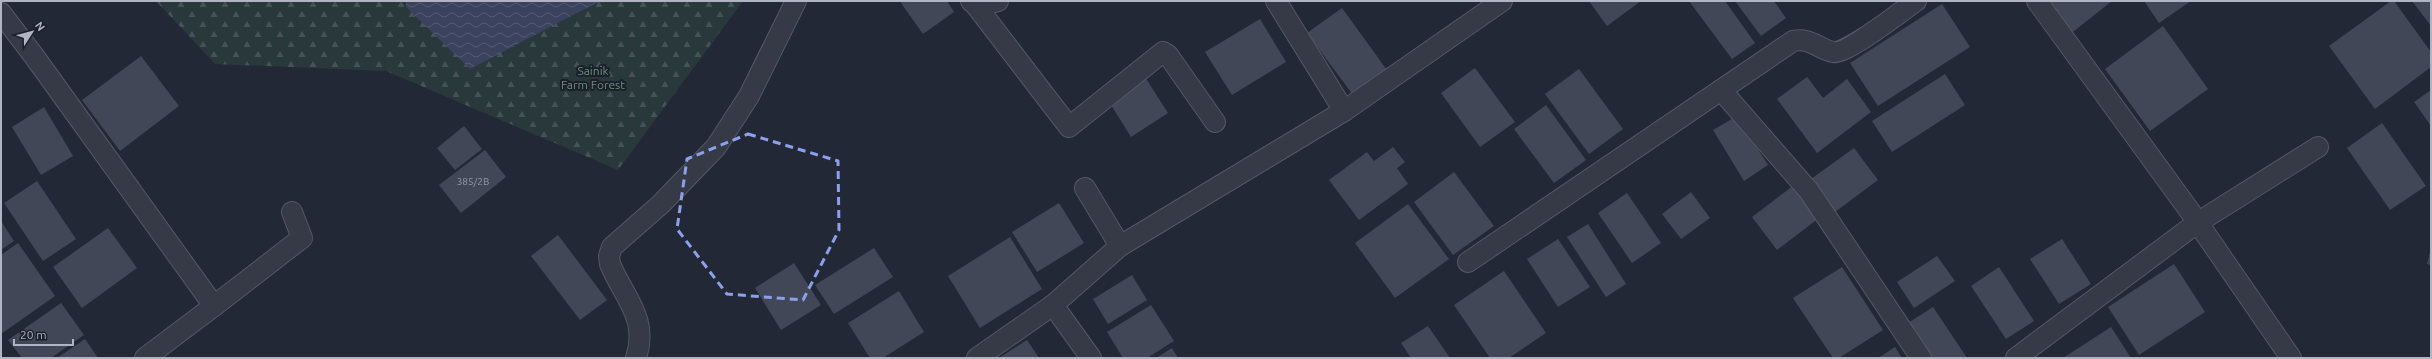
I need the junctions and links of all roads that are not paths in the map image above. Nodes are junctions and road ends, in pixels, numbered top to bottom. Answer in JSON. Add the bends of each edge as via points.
{"nodes":[{"id":1,"x":796,"y":1,"type":"edge"},
{"id":2,"x":998,"y":1,"type":"edge"},
{"id":3,"x":1276,"y":1,"type":"edge"},
{"id":4,"x":1502,"y":1,"type":"edge"},
{"id":5,"x":1916,"y":1,"type":"edge"},
{"id":6,"x":2037,"y":1,"type":"edge"},
{"id":7,"x":972,"y":2,"type":"edge"},
{"id":8,"x":1,"y":13,"type":"edge"},
{"id":9,"x":1720,"y":90,"type":"junction"},
{"id":10,"x":1344,"y":111,"type":"junction"},
{"id":11,"x":1215,"y":122,"type":"dead end"},
{"id":12,"x":2318,"y":147,"type":"dead end"},
{"id":13,"x":1085,"y":188,"type":"dead end"},
{"id":14,"x":292,"y":212,"type":"dead end"},
{"id":15,"x":2197,"y":223,"type":"junction"},
{"id":16,"x":1120,"y":246,"type":"junction"},
{"id":17,"x":1468,"y":262,"type":"dead end"},
{"id":18,"x":1053,"y":305,"type":"junction"},
{"id":19,"x":214,"y":306,"type":"junction"},
{"id":20,"x":145,"y":358,"type":"edge"},
{"id":21,"x":636,"y":358,"type":"edge"},
{"id":22,"x":976,"y":358,"type":"edge"},
{"id":23,"x":1091,"y":358,"type":"edge"},
{"id":24,"x":1921,"y":358,"type":"edge"},
{"id":25,"x":2016,"y":358,"type":"edge"},
{"id":26,"x":2291,"y":358,"type":"edge"}],
"edges":[{"from":1,"to":21,"type":"street","via":[[750,96],[716,147],[661,204],[612,247],[610,264],[635,310],[640,325],[640,346]]},
{"from":2,"to":7,"type":"street","via":[[984,5]]},
{"from":3,"to":10,"type":"street"},
{"from":4,"to":10,"type":"street"},
{"from":5,"to":9,"type":"street","via":[[1844,50],[1834,52],[1807,40],[1793,41]]},
{"from":6,"to":15,"type":"street"},
{"from":7,"to":11,"type":"street","via":[[1069,127],[1163,52],[1168,55]]},
{"from":8,"to":19,"type":"street"},
{"from":9,"to":17,"type":"street"},
{"from":9,"to":24,"type":"street","via":[[1809,191]]},
{"from":10,"to":16,"type":"street"},
{"from":12,"to":15,"type":"street"},
{"from":13,"to":16,"type":"street"},
{"from":14,"to":19,"type":"street","via":[[302,238]]},
{"from":15,"to":25,"type":"street"},
{"from":15,"to":26,"type":"street"},
{"from":16,"to":18,"type":"street"},
{"from":18,"to":22,"type":"street"},
{"from":18,"to":23,"type":"street"},
{"from":19,"to":20,"type":"street"}]}
